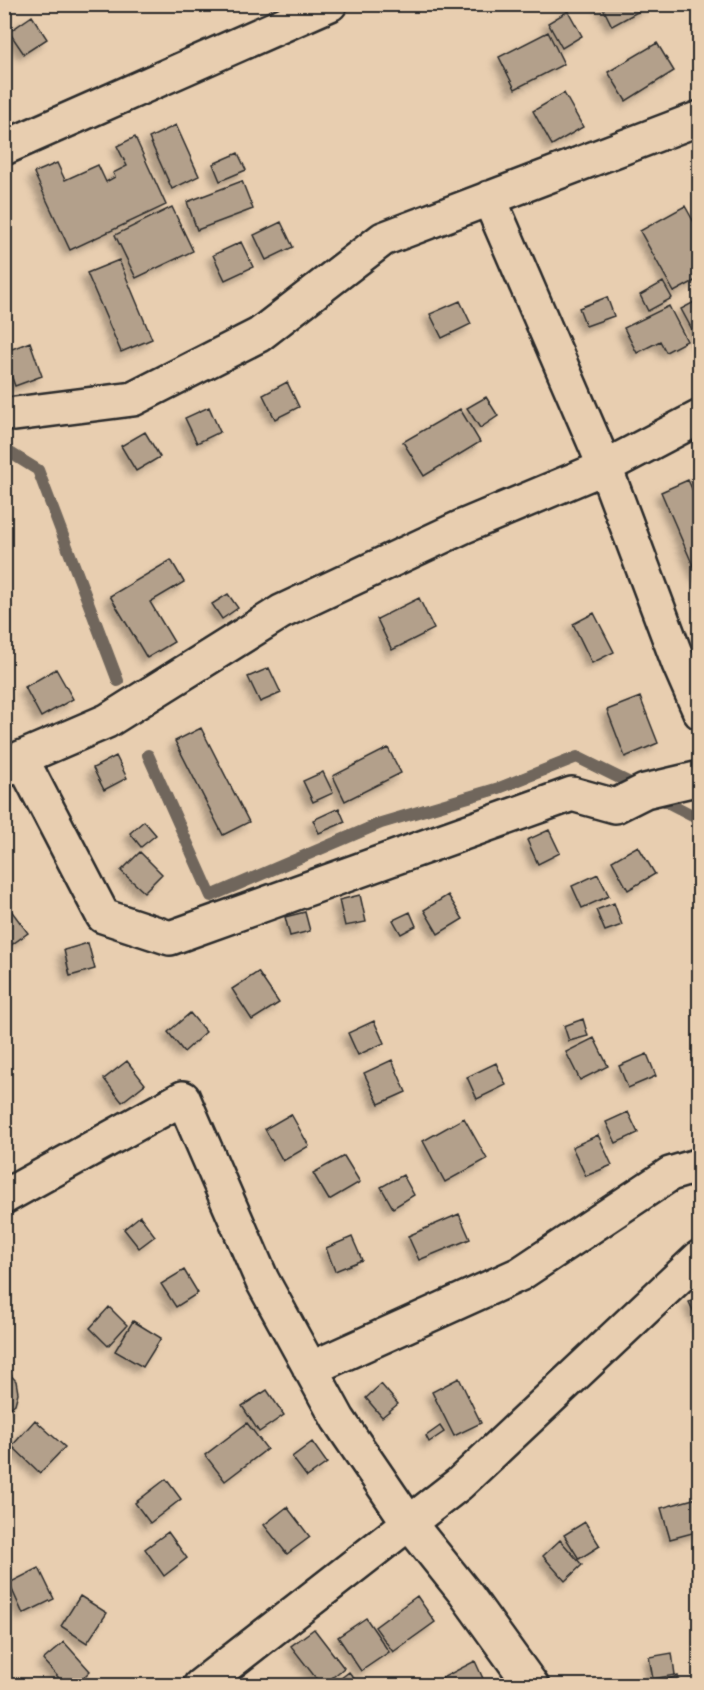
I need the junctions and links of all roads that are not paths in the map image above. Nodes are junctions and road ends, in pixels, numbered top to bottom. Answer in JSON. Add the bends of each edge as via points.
{"nodes":[{"id":1,"x":330,"y":4,"type":"edge"},
{"id":2,"x":699,"y":118,"type":"edge"},
{"id":3,"x":4,"y":148,"type":"edge"},
{"id":4,"x":489,"y":198,"type":"junction"},
{"id":5,"x":15,"y":414,"type":"dead end"},
{"id":6,"x":699,"y":417,"type":"edge"},
{"id":7,"x":605,"y":467,"type":"junction"},
{"id":8,"x":689,"y":659,"type":"edge"},
{"id":9,"x":699,"y":712,"type":"edge"},
{"id":10,"x":13,"y":765,"type":"edge"},
{"id":11,"x":699,"y":778,"type":"edge"},
{"id":12,"x":699,"y":1165,"type":"edge"},
{"id":13,"x":4,"y":1197,"type":"edge"},
{"id":14,"x":699,"y":1257,"type":"edge"},
{"id":15,"x":310,"y":1369,"type":"junction"},
{"id":16,"x":409,"y":1523,"type":"junction"},
{"id":17,"x":200,"y":1686,"type":"edge"},
{"id":18,"x":532,"y":1686,"type":"edge"}],
"edges":[{"from":1,"to":3,"type":"street"},
{"from":2,"to":4,"type":"street"},
{"from":4,"to":5,"type":"street","via":[[383,238],[259,335],[133,399]]},
{"from":4,"to":7,"type":"street"},
{"from":6,"to":7,"type":"street"},
{"from":7,"to":8,"type":"street"},
{"from":7,"to":10,"type":"street","via":[[462,527],[280,612],[107,721]]},
{"from":8,"to":9,"type":"street"},
{"from":10,"to":11,"type":"street","via":[[103,916],[170,938],[572,794],[615,806],[645,791]]},
{"from":12,"to":15,"type":"street","via":[[670,1174],[520,1274]]},
{"from":13,"to":15,"type":"street","via":[[183,1098],[262,1280]]},
{"from":14,"to":16,"type":"street","via":[[459,1484]]},
{"from":15,"to":16,"type":"street","via":[[338,1419]]},
{"from":16,"to":17,"type":"street"},
{"from":16,"to":18,"type":"street"}]}
